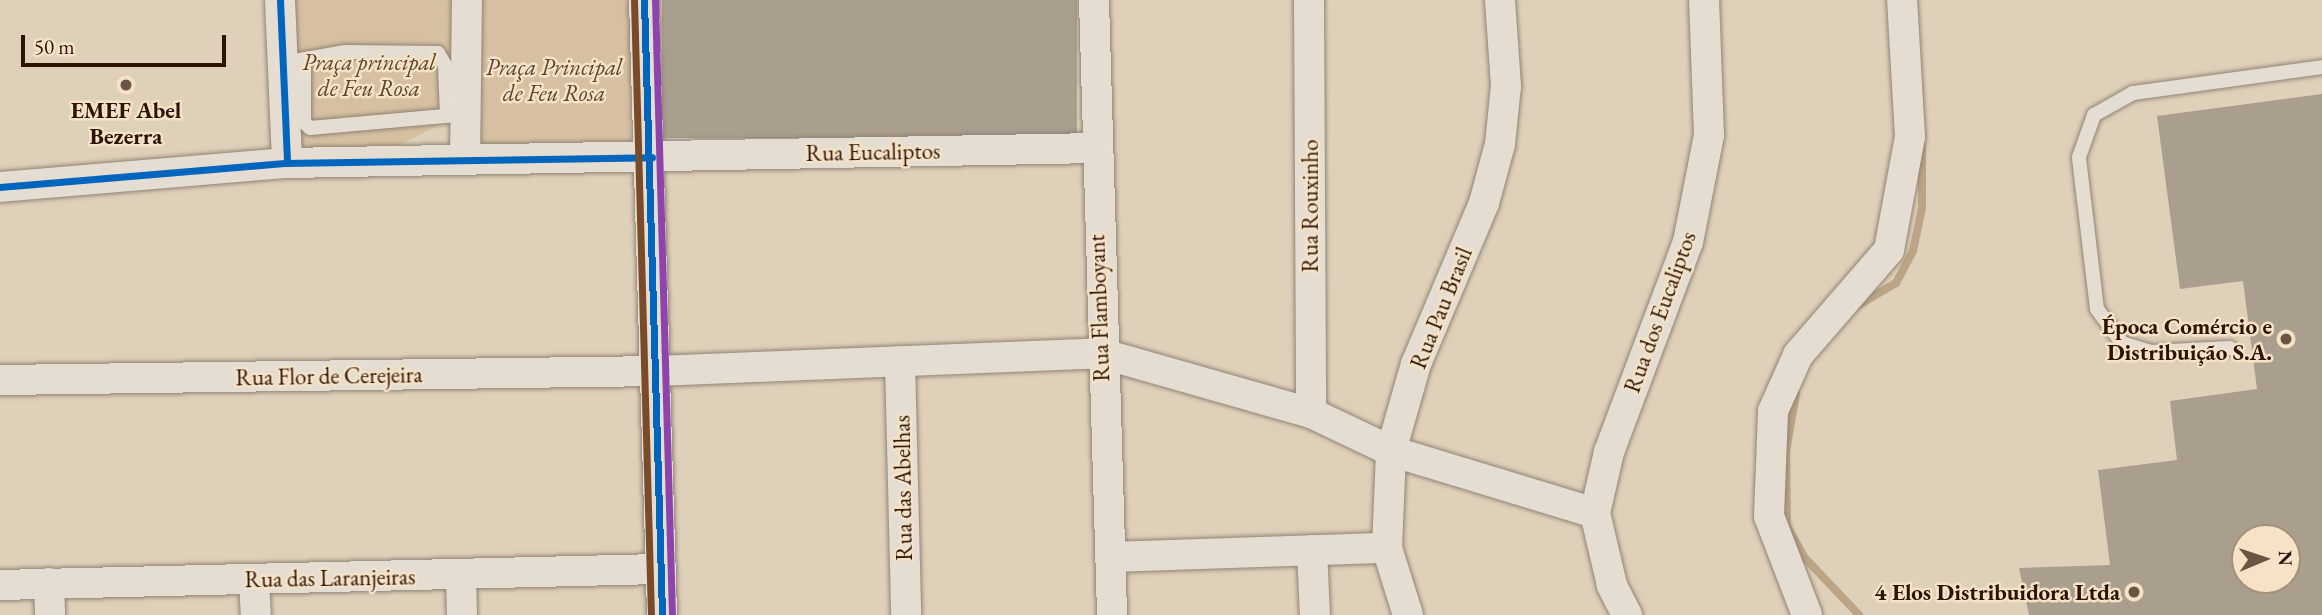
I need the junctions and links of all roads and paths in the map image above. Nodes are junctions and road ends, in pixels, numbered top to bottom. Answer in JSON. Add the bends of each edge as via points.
{"nodes":[{"id":1,"x":280,"y":0,"type":"edge"},
{"id":2,"x":467,"y":0,"type":"edge"},
{"id":3,"x":644,"y":0,"type":"edge"},
{"id":4,"x":1094,"y":0,"type":"edge"},
{"id":5,"x":1309,"y":0,"type":"edge"},
{"id":6,"x":1500,"y":0,"type":"edge"},
{"id":7,"x":1704,"y":0,"type":"edge"},
{"id":8,"x":1902,"y":0,"type":"edge"},
{"id":9,"x":294,"y":61,"type":"junction"},
{"id":10,"x":2322,"y":67,"type":"edge"},
{"id":11,"x":457,"y":115,"type":"junction"},
{"id":12,"x":1094,"y":148,"type":"junction"},
{"id":13,"x":652,"y":157,"type":"junction"},
{"id":14,"x":465,"y":160,"type":"junction"},
{"id":15,"x":287,"y":163,"type":"junction"},
{"id":16,"x":0,"y":187,"type":"edge"},
{"id":17,"x":2230,"y":348,"type":"dead end"},
{"id":18,"x":1100,"y":353,"type":"junction"},
{"id":19,"x":901,"y":361,"type":"junction"},
{"id":20,"x":658,"y":371,"type":"junction"},
{"id":21,"x":0,"y":380,"type":"edge"},
{"id":22,"x":1311,"y":413,"type":"junction"},
{"id":23,"x":1391,"y":451,"type":"junction"},
{"id":24,"x":1595,"y":513,"type":"junction"},
{"id":25,"x":1387,"y":548,"type":"junction"},
{"id":26,"x":1312,"y":550,"type":"junction"},
{"id":27,"x":1111,"y":557,"type":"junction"},
{"id":28,"x":660,"y":569,"type":"junction"},
{"id":29,"x":461,"y":575,"type":"junction"},
{"id":30,"x":254,"y":580,"type":"junction"},
{"id":31,"x":49,"y":583,"type":"junction"},
{"id":32,"x":0,"y":586,"type":"edge"},
{"id":33,"x":50,"y":615,"type":"edge"},
{"id":34,"x":256,"y":615,"type":"edge"},
{"id":35,"x":462,"y":615,"type":"edge"},
{"id":36,"x":662,"y":615,"type":"edge"},
{"id":37,"x":906,"y":615,"type":"edge"},
{"id":38,"x":1112,"y":615,"type":"edge"},
{"id":39,"x":1315,"y":615,"type":"edge"},
{"id":40,"x":1408,"y":615,"type":"edge"},
{"id":41,"x":1627,"y":615,"type":"edge"},
{"id":42,"x":1807,"y":615,"type":"edge"}],
"edges":[{"from":1,"to":9,"type":"street"},
{"from":2,"to":11,"type":"street"},
{"from":3,"to":13,"type":"street"},
{"from":4,"to":12,"type":"street","name":"Rua Flamboyant"},
{"from":5,"to":22,"type":"street","name":"Rua Rouxinho"},
{"from":6,"to":23,"type":"street","name":"Rua Pau Brasil","via":[[1506,86],[1500,144],[1484,203],[1416,364]]},
{"from":7,"to":24,"type":"street","name":"Rua dos Eucaliptos","via":[[1709,135],[1688,242],[1609,452]]},
{"from":8,"to":42,"type":"street","via":[[1910,137],[1889,250],[1798,355],[1773,411],[1769,516]]},
{"from":9,"to":11,"type":"lane","via":[[345,52],[438,53]]},
{"from":9,"to":11,"type":"lane","via":[[310,128]]},
{"from":9,"to":15,"type":"street"},
{"from":10,"to":17,"type":"lane","via":[[2133,93],[2094,115],[2078,157],[2097,309],[2122,343],[2151,352]]},
{"from":11,"to":14,"type":"street"},
{"from":12,"to":13,"type":"street","name":"Rua Eucaliptos"},
{"from":12,"to":18,"type":"street","name":"Rua Flamboyant"},
{"from":13,"to":14,"type":"street","name":"Rua Eucaliptos"},
{"from":13,"to":20,"type":"street"},
{"from":14,"to":15,"type":"street","name":"Rua Eucaliptos"},
{"from":15,"to":16,"type":"street","name":"Rua Eucaliptos"},
{"from":18,"to":19,"type":"street","name":"Rua Flor de Cerejeira"},
{"from":18,"to":22,"type":"street","name":"Rua Flor de Cerejeira"},
{"from":18,"to":27,"type":"street","name":"Rua Flamboyant"},
{"from":19,"to":20,"type":"street","name":"Rua Flor de Cerejeira"},
{"from":19,"to":37,"type":"street","name":"Rua das Abelhas"},
{"from":20,"to":21,"type":"street","name":"Rua Flor de Cerejeira"},
{"from":20,"to":28,"type":"street"},
{"from":22,"to":23,"type":"street","name":"Rua Flor de Cerejeira"},
{"from":23,"to":24,"type":"street","name":"Rua Flor de Cerejeira"},
{"from":23,"to":25,"type":"street","name":"Rua Pau Brasil"},
{"from":24,"to":41,"type":"street","name":"Rua dos Eucaliptos","via":[[1612,585]]},
{"from":25,"to":26,"type":"street"},
{"from":25,"to":40,"type":"street","name":"Rua Pau Brasil"},
{"from":26,"to":27,"type":"street"},
{"from":26,"to":39,"type":"street"},
{"from":27,"to":38,"type":"street","name":"Rua Flamboyant"},
{"from":28,"to":29,"type":"street","name":"Rua das Laranjeiras"},
{"from":28,"to":36,"type":"street"},
{"from":29,"to":30,"type":"street","name":"Rua das Laranjeiras"},
{"from":29,"to":35,"type":"street"},
{"from":30,"to":31,"type":"street","name":"Rua das Laranjeiras"},
{"from":30,"to":34,"type":"street"},
{"from":31,"to":32,"type":"street","name":"Rua das Laranjeiras"},
{"from":31,"to":33,"type":"street"}]}
